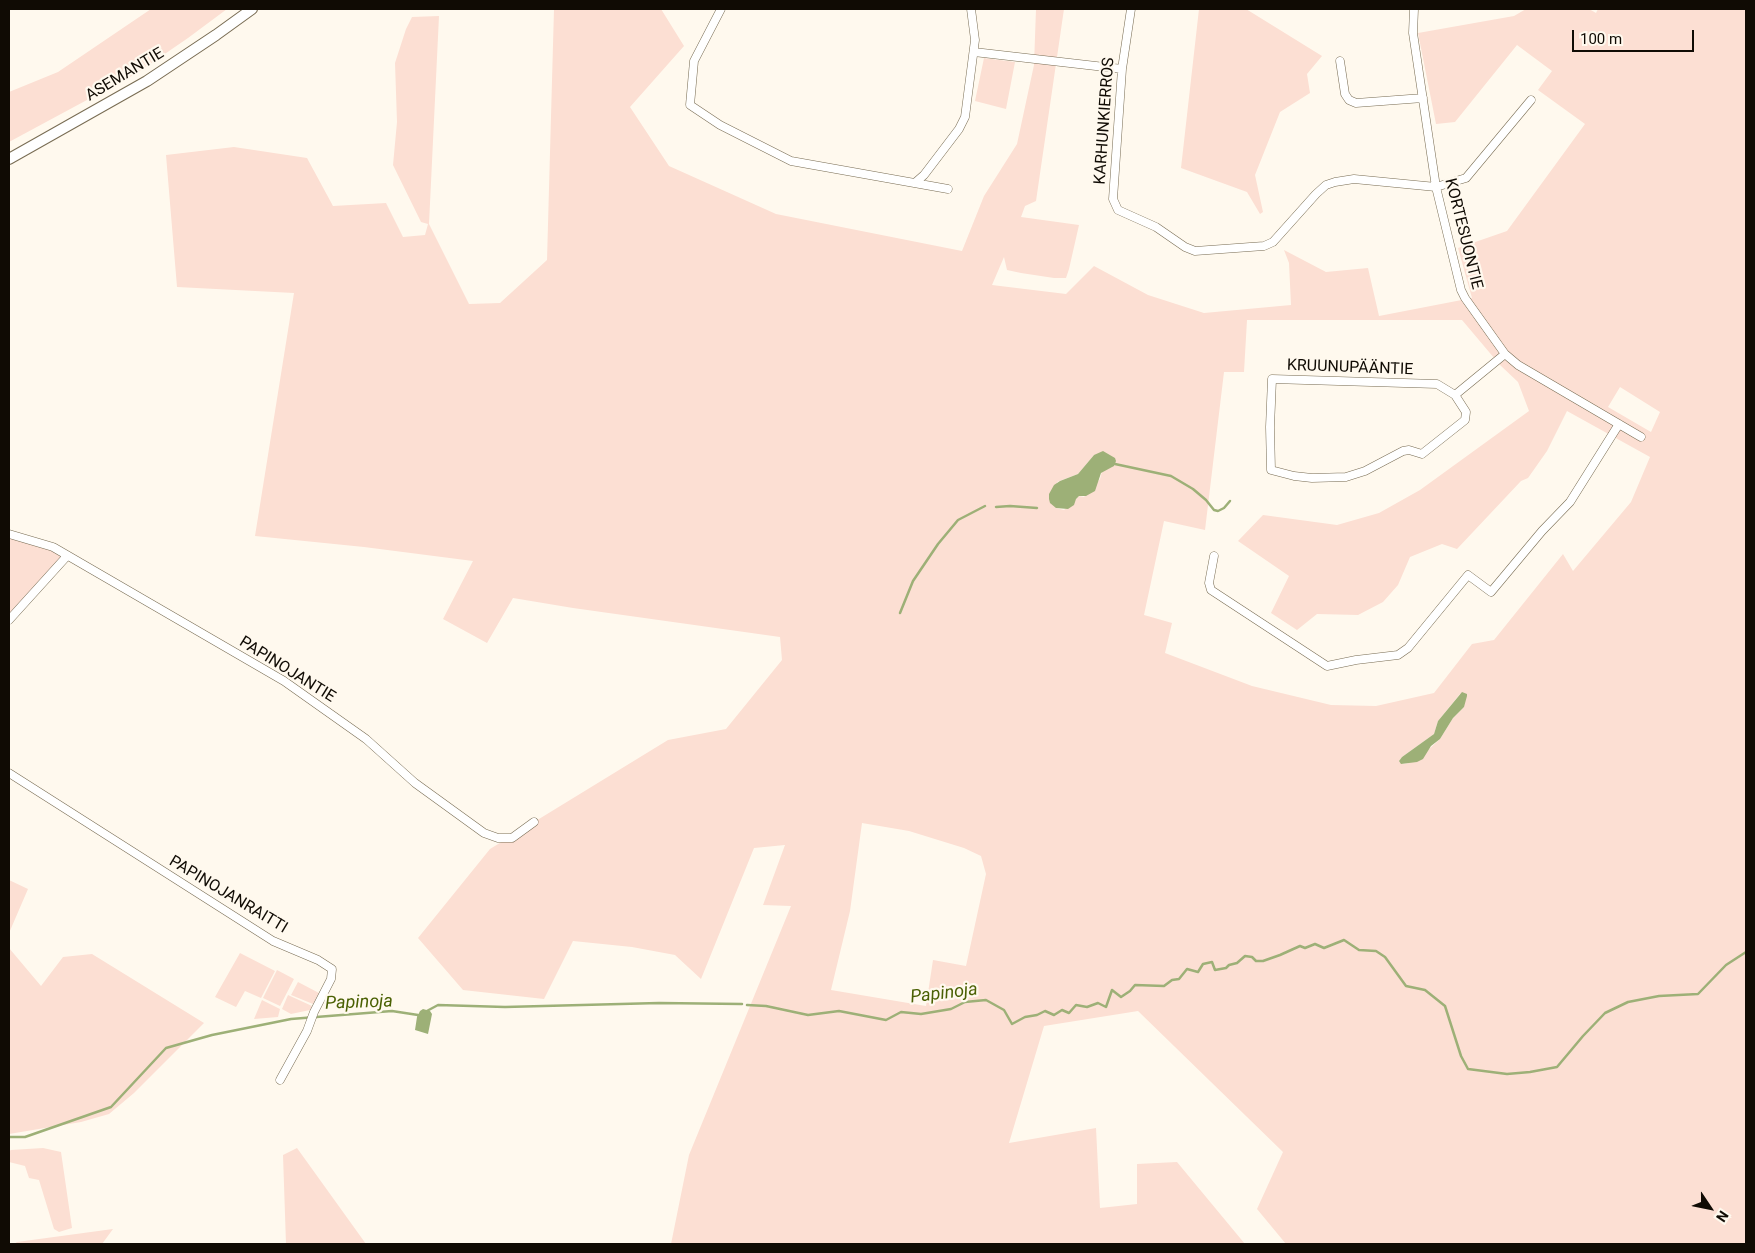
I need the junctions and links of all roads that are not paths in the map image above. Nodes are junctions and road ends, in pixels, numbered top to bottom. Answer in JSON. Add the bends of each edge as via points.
{"nodes":[{"id":1,"x":252,"y":9,"type":"edge"},
{"id":2,"x":721,"y":9,"type":"edge"},
{"id":3,"x":971,"y":9,"type":"edge"},
{"id":4,"x":1131,"y":9,"type":"edge"},
{"id":5,"x":1414,"y":9,"type":"edge"},
{"id":6,"x":974,"y":52,"type":"junction"},
{"id":7,"x":1340,"y":61,"type":"dead end"},
{"id":8,"x":1122,"y":69,"type":"junction"},
{"id":9,"x":1423,"y":98,"type":"junction"},
{"id":10,"x":1531,"y":100,"type":"dead end"},
{"id":11,"x":9,"y":159,"type":"edge"},
{"id":12,"x":916,"y":182,"type":"junction"},
{"id":13,"x":1436,"y":187,"type":"junction"},
{"id":14,"x":948,"y":189,"type":"dead end"},
{"id":15,"x":1505,"y":354,"type":"junction"},
{"id":16,"x":1456,"y":395,"type":"junction"},
{"id":17,"x":1619,"y":424,"type":"junction"},
{"id":18,"x":1641,"y":437,"type":"dead end"},
{"id":19,"x":9,"y":534,"type":"edge"},
{"id":20,"x":67,"y":556,"type":"junction"},
{"id":21,"x":1214,"y":556,"type":"dead end"},
{"id":22,"x":9,"y":620,"type":"edge"},
{"id":23,"x":9,"y":773,"type":"edge"},
{"id":24,"x":534,"y":822,"type":"dead end"},
{"id":25,"x":280,"y":1080,"type":"dead end"}],
"edges":[{"from":1,"to":11,"type":"main road","name":"ASEMANTIE","via":[[147,81]]},
{"from":2,"to":12,"type":"street","via":[[694,61],[690,105],[720,125],[791,161]]},
{"from":3,"to":6,"type":"street"},
{"from":4,"to":8,"type":"street","name":"KARHUNKIERROS"},
{"from":5,"to":9,"type":"street","name":"KORTESUONTIE","via":[[1413,33]]},
{"from":6,"to":8,"type":"street"},
{"from":6,"to":12,"type":"street","via":[[965,117]]},
{"from":7,"to":9,"type":"street","via":[[1345,94],[1349,100],[1356,103]]},
{"from":8,"to":13,"type":"street","name":"KARHUNKIERROS","via":[[1113,200],[1118,210],[1156,227],[1190,250],[1264,246],[1273,242],[1316,194],[1335,182],[1354,179]]},
{"from":9,"to":13,"type":"street","name":"KORTESUONTIE"},
{"from":10,"to":13,"type":"street","via":[[1466,178]]},
{"from":12,"to":14,"type":"street"},
{"from":13,"to":15,"type":"street","name":"KORTESUONTIE","via":[[1464,298]]},
{"from":15,"to":16,"type":"street"},
{"from":15,"to":17,"type":"street","name":"KORTESUONTIE","via":[[1518,365]]},
{"from":16,"to":16,"type":"street","name":"KRUUNUPÄÄNTIE","via":[[1437,384],[1272,379],[1271,470],[1312,478],[1346,477],[1365,471],[1403,450],[1422,454],[1465,420],[1466,412]]},
{"from":17,"to":18,"type":"street","name":"KORTESUONTIE"},
{"from":17,"to":21,"type":"street","via":[[1570,502],[1491,592],[1468,575],[1408,648],[1398,655],[1327,666],[1211,590],[1209,582]]},
{"from":19,"to":20,"type":"street","name":"PAPINOJANTIE","via":[[52,547]]},
{"from":20,"to":22,"type":"street"},
{"from":20,"to":24,"type":"street","name":"PAPINOJANTIE","via":[[284,680],[366,739],[415,783],[484,833],[512,838]]},
{"from":23,"to":25,"type":"street","name":"PAPINOJANRAITTI","via":[[273,941],[332,969],[331,979]]}]}
